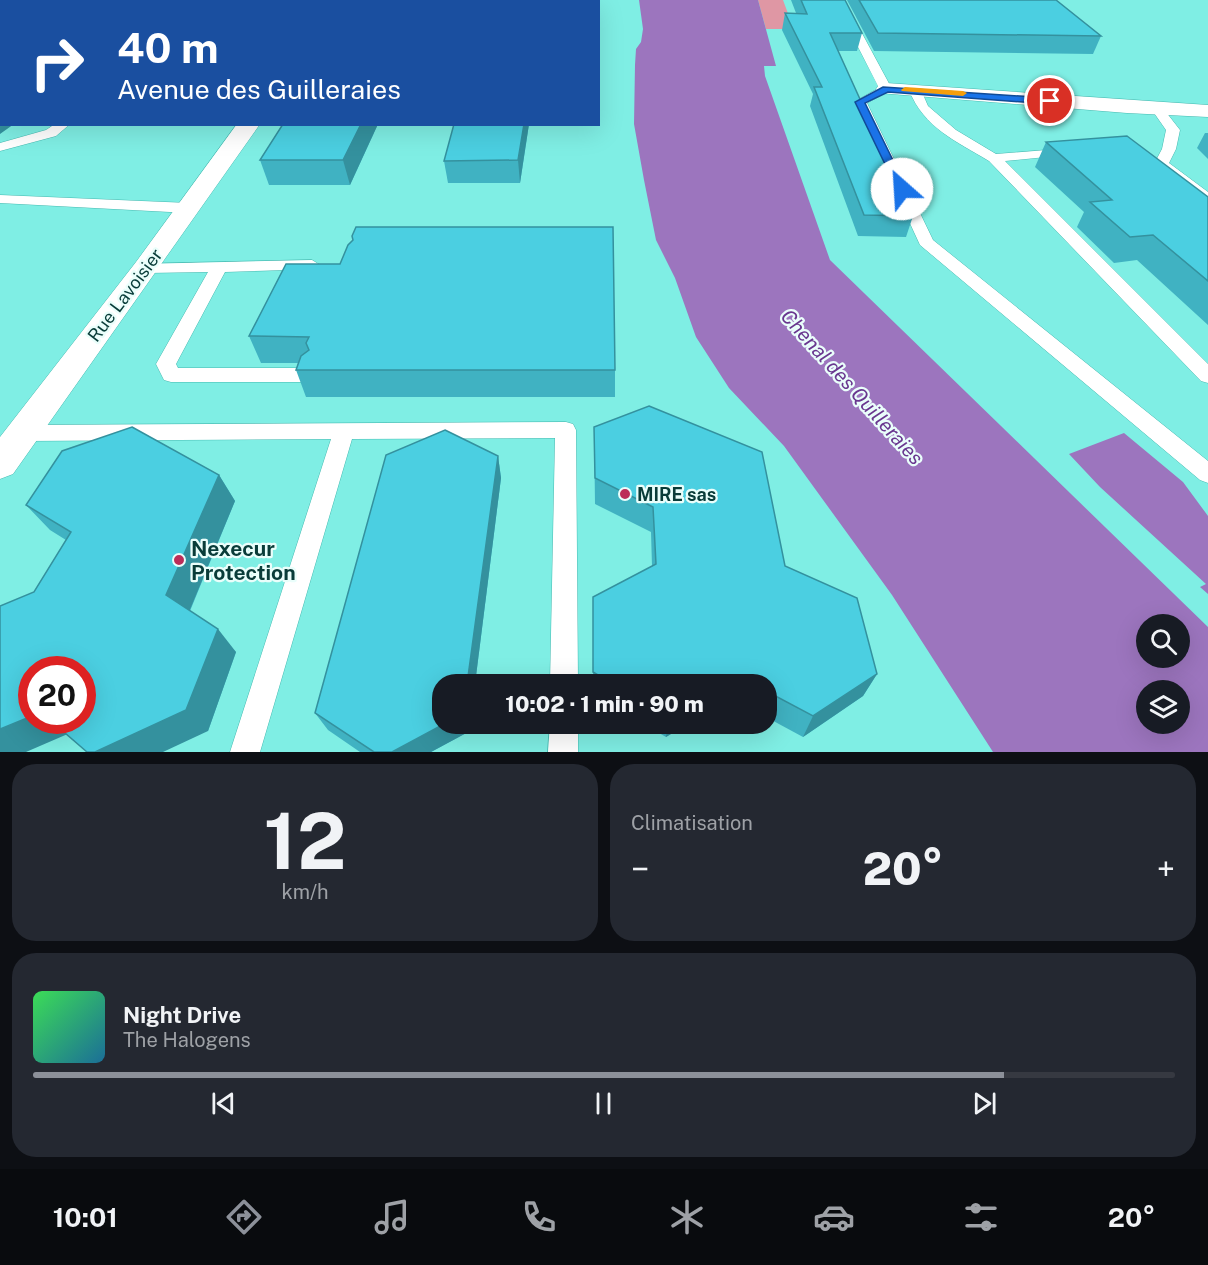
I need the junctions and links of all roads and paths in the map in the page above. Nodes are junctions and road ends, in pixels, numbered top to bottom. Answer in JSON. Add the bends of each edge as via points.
{"nodes":[{"id":1,"x":839,"y":0,"type":"edge"},
{"id":2,"x":886,"y":89,"type":"junction"},
{"id":3,"x":915,"y":90,"type":"junction"},
{"id":4,"x":1158,"y":110,"type":"junction"},
{"id":5,"x":1208,"y":111,"type":"edge"},
{"id":6,"x":61,"y":126,"type":"edge"},
{"id":7,"x":248,"y":126,"type":"edge"},
{"id":8,"x":0,"y":147,"type":"edge"},
{"id":9,"x":1075,"y":150,"type":"edge"},
{"id":10,"x":994,"y":158,"type":"junction"},
{"id":11,"x":0,"y":199,"type":"edge"},
{"id":12,"x":1208,"y":199,"type":"edge"},
{"id":13,"x":189,"y":208,"type":"junction"},
{"id":14,"x":326,"y":265,"type":"edge"},
{"id":15,"x":219,"y":267,"type":"junction"},
{"id":16,"x":146,"y":268,"type":"junction"},
{"id":17,"x":307,"y":375,"type":"edge"},
{"id":18,"x":1208,"y":376,"type":"edge"},
{"id":19,"x":344,"y":431,"type":"junction"},
{"id":20,"x":22,"y":433,"type":"junction"},
{"id":21,"x":0,"y":464,"type":"edge"},
{"id":22,"x":1208,"y":474,"type":"edge"},
{"id":23,"x":564,"y":674,"type":"edge"},
{"id":24,"x":564,"y":734,"type":"edge"},
{"id":25,"x":245,"y":752,"type":"edge"},
{"id":26,"x":563,"y":752,"type":"edge"}],
"edges":[{"from":1,"to":2,"type":"lane"},
{"from":2,"to":3,"type":"street"},
{"from":2,"to":22,"type":"lane","via":[[860,102],[926,242]]},
{"from":3,"to":4,"type":"street"},
{"from":3,"to":10,"type":"lane","via":[[922,107],[932,117]]},
{"from":4,"to":5,"type":"street"},
{"from":4,"to":12,"type":"lane","via":[[1173,130],[1169,149],[1156,163]]},
{"from":6,"to":8,"type":"lane","via":[[51,133]]},
{"from":7,"to":13,"type":"street","name":"Rue Lavoisier"},
{"from":9,"to":10,"type":"lane"},
{"from":10,"to":18,"type":"lane"},
{"from":11,"to":13,"type":"lane"},
{"from":13,"to":16,"type":"street","name":"Rue Lavoisier"},
{"from":14,"to":15,"type":"lane"},
{"from":15,"to":16,"type":"lane"},
{"from":15,"to":17,"type":"lane","via":[[166,364],[171,375]]},
{"from":16,"to":20,"type":"street","name":"Rue Lavoisier"},
{"from":19,"to":20,"type":"lane"},
{"from":19,"to":23,"type":"lane","via":[[566,430]]},
{"from":19,"to":25,"type":"lane"},
{"from":20,"to":21,"type":"street","name":"Rue Lavoisier"},
{"from":24,"to":26,"type":"lane"}]}
